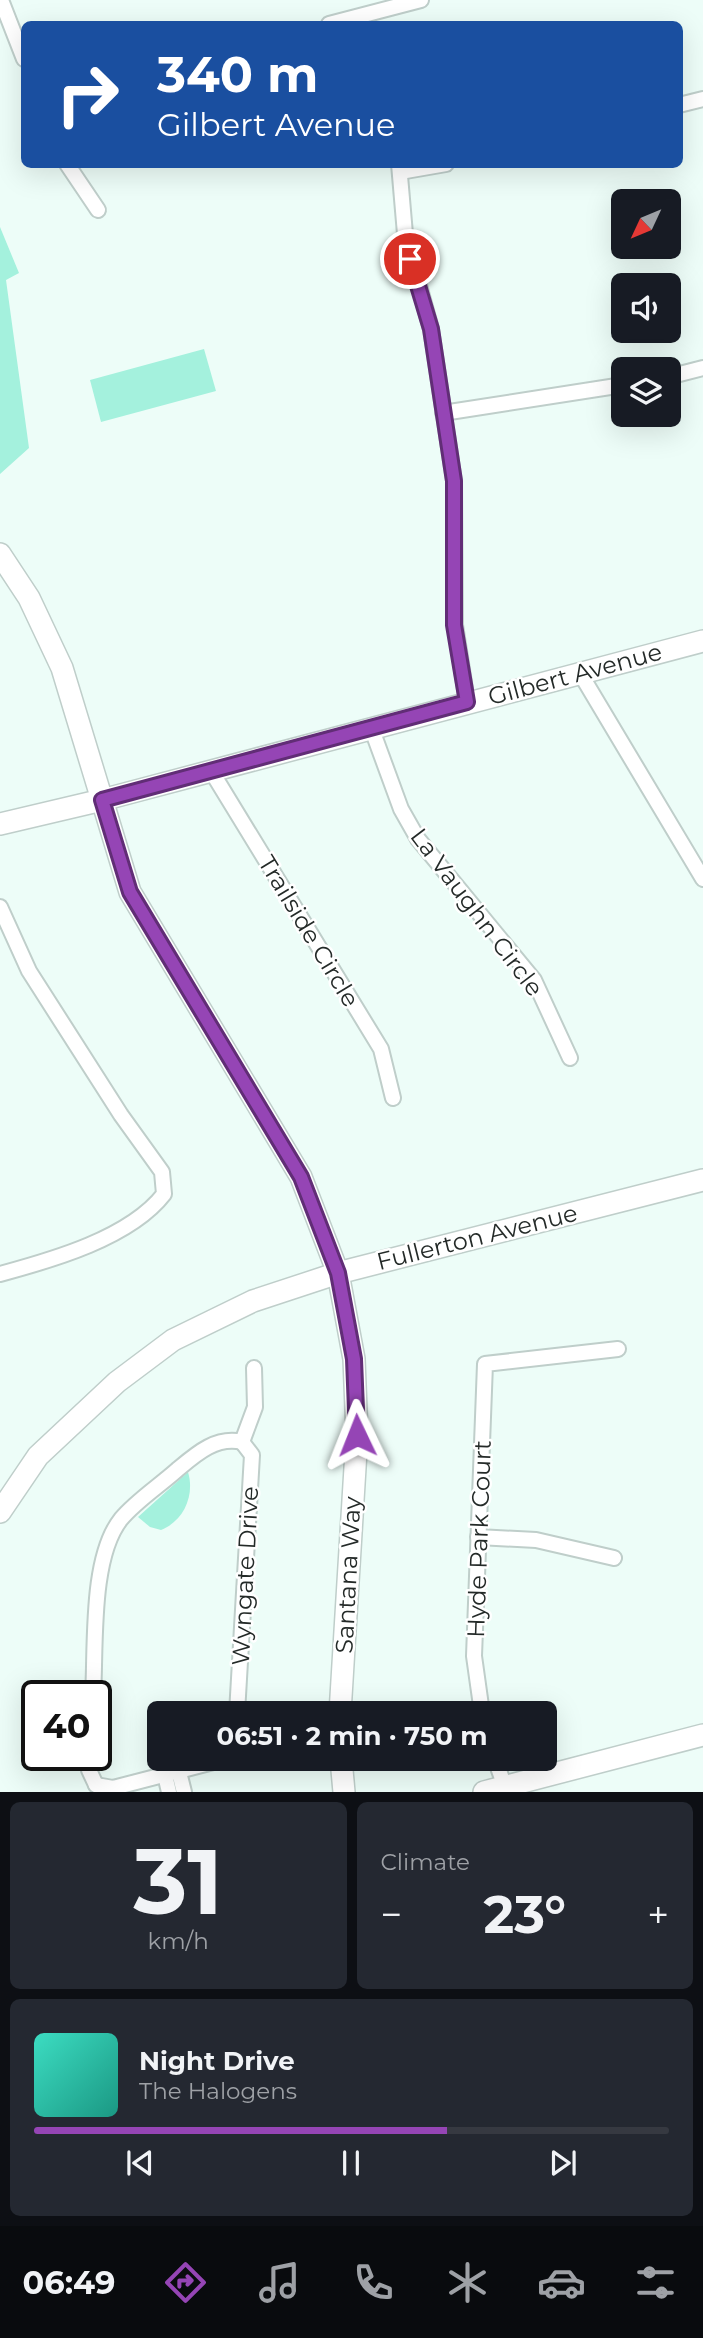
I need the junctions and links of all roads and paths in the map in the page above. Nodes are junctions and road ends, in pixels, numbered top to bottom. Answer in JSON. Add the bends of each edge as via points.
{"nodes":[{"id":1,"x":1,"y":0,"type":"edge"},
{"id":2,"x":421,"y":0,"type":"edge"},
{"id":3,"x":367,"y":20,"type":"edge"},
{"id":4,"x":21,"y":52,"type":"edge"},
{"id":5,"x":703,"y":99,"type":"edge"},
{"id":6,"x":683,"y":105,"type":"edge"},
{"id":7,"x":70,"y":168,"type":"edge"},
{"id":8,"x":399,"y":168,"type":"edge"},
{"id":9,"x":98,"y":210,"type":"dead end"},
{"id":10,"x":703,"y":369,"type":"edge"},
{"id":11,"x":681,"y":374,"type":"edge"},
{"id":12,"x":611,"y":387,"type":"edge"},
{"id":13,"x":443,"y":413,"type":"junction"},
{"id":14,"x":0,"y":554,"type":"edge"},
{"id":15,"x":703,"y":641,"type":"edge"},
{"id":16,"x":580,"y":673,"type":"junction"},
{"id":17,"x":467,"y":702,"type":"junction"},
{"id":18,"x":371,"y":727,"type":"junction"},
{"id":19,"x":210,"y":769,"type":"junction"},
{"id":20,"x":102,"y":800,"type":"junction"},
{"id":21,"x":0,"y":824,"type":"edge"},
{"id":22,"x":703,"y":879,"type":"edge"},
{"id":23,"x":0,"y":907,"type":"edge"},
{"id":24,"x":570,"y":1058,"type":"dead end"},
{"id":25,"x":393,"y":1098,"type":"dead end"},
{"id":26,"x":703,"y":1180,"type":"edge"},
{"id":27,"x":338,"y":1273,"type":"junction"},
{"id":28,"x":0,"y":1274,"type":"edge"},
{"id":29,"x":618,"y":1349,"type":"dead end"},
{"id":30,"x":254,"y":1368,"type":"dead end"},
{"id":31,"x":242,"y":1442,"type":"junction"},
{"id":32,"x":0,"y":1512,"type":"edge"},
{"id":33,"x":478,"y":1537,"type":"junction"},
{"id":34,"x":614,"y":1558,"type":"dead end"},
{"id":35,"x":94,"y":1680,"type":"edge"},
{"id":36,"x":238,"y":1701,"type":"edge"},
{"id":37,"x":341,"y":1701,"type":"edge"},
{"id":38,"x":480,"y":1701,"type":"edge"},
{"id":39,"x":703,"y":1735,"type":"edge"},
{"id":40,"x":89,"y":1771,"type":"edge"},
{"id":41,"x":183,"y":1771,"type":"edge"},
{"id":42,"x":342,"y":1771,"type":"edge"},
{"id":43,"x":495,"y":1771,"type":"edge"},
{"id":44,"x":172,"y":1774,"type":"junction"},
{"id":45,"x":95,"y":1789,"type":"edge"},
{"id":46,"x":494,"y":1789,"type":"edge"},
{"id":47,"x":169,"y":1792,"type":"edge"},
{"id":48,"x":184,"y":1792,"type":"edge"},
{"id":49,"x":344,"y":1792,"type":"edge"}],
"edges":[{"from":1,"to":4,"type":"street"},
{"from":2,"to":3,"type":"street"},
{"from":5,"to":6,"type":"street"},
{"from":7,"to":9,"type":"street"},
{"from":8,"to":13,"type":"street","via":[[405,234],[431,329]]},
{"from":10,"to":11,"type":"street"},
{"from":12,"to":13,"type":"street"},
{"from":13,"to":17,"type":"street","via":[[454,481],[454,625]]},
{"from":14,"to":20,"type":"street","name":"Santana Way","via":[[29,598],[62,668]]},
{"from":15,"to":16,"type":"street","name":"Gilbert Avenue"},
{"from":16,"to":17,"type":"street","name":"Gilbert Avenue"},
{"from":16,"to":22,"type":"street"},
{"from":17,"to":18,"type":"street","name":"Gilbert Avenue"},
{"from":18,"to":19,"type":"street","name":"Gilbert Avenue"},
{"from":18,"to":24,"type":"street","name":"La Vaughn Circle","via":[[401,809],[418,839],[534,980]]},
{"from":19,"to":20,"type":"street","name":"Gilbert Avenue"},
{"from":19,"to":25,"type":"street","name":"Trailside Circle","via":[[381,1049]]},
{"from":20,"to":21,"type":"street","name":"Gilbert Avenue"},
{"from":20,"to":27,"type":"street","name":"Santana Way","via":[[130,892],[301,1177]]},
{"from":23,"to":28,"type":"street","via":[[29,971],[162,1172],[164,1194],[153,1208],[84,1247]]},
{"from":26,"to":27,"type":"street","name":"Fullerton Avenue"},
{"from":27,"to":32,"type":"street","name":"Fullerton Avenue","via":[[253,1301],[173,1340],[72,1422],[38,1456]]},
{"from":27,"to":37,"type":"street","name":"Santana Way","via":[[354,1359],[357,1435]]},
{"from":29,"to":33,"type":"street","name":"Hyde Park Court","via":[[485,1364]]},
{"from":30,"to":31,"type":"street","via":[[255,1407]]},
{"from":31,"to":35,"type":"street","via":[[217,1442],[195,1454],[122,1518],[111,1535],[101,1562]]},
{"from":31,"to":36,"type":"street","name":"Wyngate Drive","via":[[251,1455]]},
{"from":33,"to":34,"type":"street","via":[[536,1540]]},
{"from":33,"to":38,"type":"street","name":"Hyde Park Court","via":[[474,1656]]},
{"from":39,"to":46,"type":"street"},
{"from":40,"to":45,"type":"street"},
{"from":41,"to":44,"type":"street"},
{"from":42,"to":49,"type":"street"},
{"from":43,"to":46,"type":"street"},
{"from":44,"to":45,"type":"street"},
{"from":44,"to":47,"type":"street"},
{"from":44,"to":48,"type":"street"}]}
